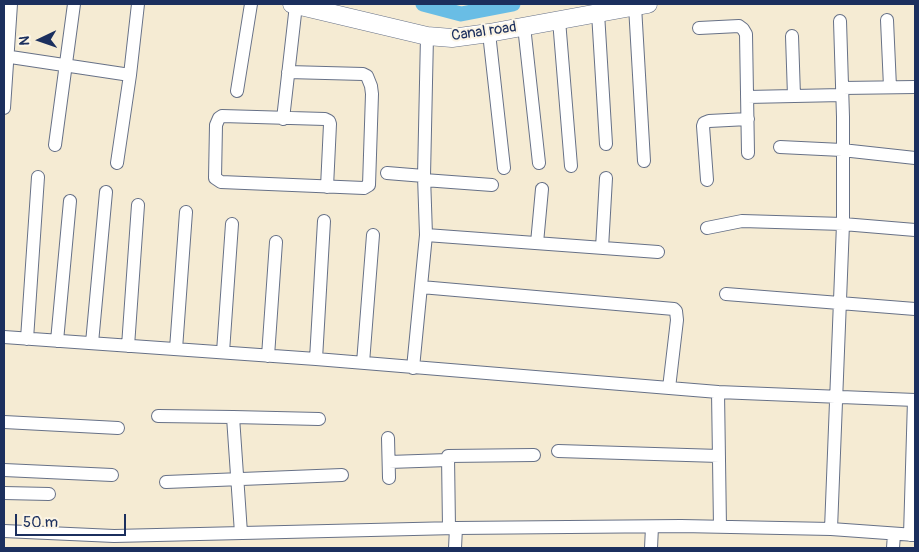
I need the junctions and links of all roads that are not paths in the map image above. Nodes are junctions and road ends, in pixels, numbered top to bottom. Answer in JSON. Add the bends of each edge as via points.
{"nodes":[{"id":1,"x":11,"y":4,"type":"edge"},
{"id":2,"x":74,"y":4,"type":"edge"},
{"id":3,"x":138,"y":4,"type":"edge"},
{"id":4,"x":251,"y":4,"type":"edge"},
{"id":5,"x":294,"y":4,"type":"edge"},
{"id":6,"x":641,"y":5,"type":"edge"},
{"id":7,"x":598,"y":13,"type":"junction"},
{"id":8,"x":559,"y":20,"type":"junction"},
{"id":9,"x":887,"y":20,"type":"dead end"},
{"id":10,"x":840,"y":22,"type":"dead end"},
{"id":11,"x":524,"y":26,"type":"junction"},
{"id":12,"x":699,"y":28,"type":"dead end"},
{"id":13,"x":489,"y":33,"type":"junction"},
{"id":14,"x":427,"y":36,"type":"junction"},
{"id":15,"x":792,"y":36,"type":"dead end"},
{"id":16,"x":6,"y":56,"type":"edge"},
{"id":17,"x":66,"y":65,"type":"junction"},
{"id":18,"x":288,"y":72,"type":"junction"},
{"id":19,"x":130,"y":75,"type":"junction"},
{"id":20,"x":890,"y":87,"type":"junction"},
{"id":21,"x":915,"y":87,"type":"edge"},
{"id":22,"x":238,"y":91,"type":"dead end"},
{"id":23,"x":842,"y":91,"type":"junction"},
{"id":24,"x":794,"y":96,"type":"junction"},
{"id":25,"x":747,"y":97,"type":"junction"},
{"id":26,"x":4,"y":108,"type":"edge"},
{"id":27,"x":283,"y":119,"type":"junction"},
{"id":28,"x":748,"y":119,"type":"junction"},
{"id":29,"x":606,"y":144,"type":"dead end"},
{"id":30,"x":55,"y":146,"type":"dead end"},
{"id":31,"x":780,"y":146,"type":"dead end"},
{"id":32,"x":842,"y":150,"type":"junction"},
{"id":33,"x":748,"y":153,"type":"dead end"},
{"id":34,"x":915,"y":158,"type":"edge"},
{"id":35,"x":644,"y":161,"type":"dead end"},
{"id":36,"x":117,"y":163,"type":"dead end"},
{"id":37,"x":539,"y":163,"type":"dead end"},
{"id":38,"x":571,"y":166,"type":"dead end"},
{"id":39,"x":504,"y":168,"type":"dead end"},
{"id":40,"x":387,"y":173,"type":"dead end"},
{"id":41,"x":38,"y":177,"type":"dead end"},
{"id":42,"x":424,"y":178,"type":"junction"},
{"id":43,"x":606,"y":178,"type":"dead end"},
{"id":44,"x":707,"y":180,"type":"dead end"},
{"id":45,"x":492,"y":186,"type":"dead end"},
{"id":46,"x":327,"y":187,"type":"junction"},
{"id":47,"x":542,"y":190,"type":"dead end"},
{"id":48,"x":106,"y":192,"type":"dead end"},
{"id":49,"x":70,"y":201,"type":"dead end"},
{"id":50,"x":138,"y":205,"type":"dead end"},
{"id":51,"x":186,"y":212,"type":"dead end"},
{"id":52,"x":324,"y":221,"type":"dead end"},
{"id":53,"x":232,"y":224,"type":"dead end"},
{"id":54,"x":843,"y":224,"type":"junction"},
{"id":55,"x":707,"y":228,"type":"dead end"},
{"id":56,"x":915,"y":230,"type":"edge"},
{"id":57,"x":373,"y":235,"type":"dead end"},
{"id":58,"x":426,"y":235,"type":"junction"},
{"id":59,"x":276,"y":242,"type":"dead end"},
{"id":60,"x":537,"y":243,"type":"junction"},
{"id":61,"x":602,"y":248,"type":"junction"},
{"id":62,"x":658,"y":252,"type":"dead end"},
{"id":63,"x":421,"y":287,"type":"junction"},
{"id":64,"x":726,"y":294,"type":"dead end"},
{"id":65,"x":840,"y":303,"type":"junction"},
{"id":66,"x":915,"y":309,"type":"edge"},
{"id":67,"x":4,"y":337,"type":"edge"},
{"id":68,"x":27,"y":339,"type":"junction"},
{"id":69,"x":57,"y":341,"type":"junction"},
{"id":70,"x":92,"y":343,"type":"junction"},
{"id":71,"x":128,"y":346,"type":"junction"},
{"id":72,"x":176,"y":349,"type":"junction"},
{"id":73,"x":223,"y":352,"type":"junction"},
{"id":74,"x":268,"y":356,"type":"junction"},
{"id":75,"x":316,"y":359,"type":"junction"},
{"id":76,"x":363,"y":364,"type":"junction"},
{"id":77,"x":413,"y":368,"type":"junction"},
{"id":78,"x":670,"y":388,"type":"junction"},
{"id":79,"x":718,"y":392,"type":"junction"},
{"id":80,"x":836,"y":397,"type":"junction"},
{"id":81,"x":914,"y":400,"type":"edge"},
{"id":82,"x":158,"y":416,"type":"dead end"},
{"id":83,"x":233,"y":417,"type":"junction"},
{"id":84,"x":319,"y":418,"type":"dead end"},
{"id":85,"x":4,"y":422,"type":"edge"},
{"id":86,"x":118,"y":428,"type":"dead end"},
{"id":87,"x":388,"y":438,"type":"dead end"},
{"id":88,"x":558,"y":451,"type":"dead end"},
{"id":89,"x":534,"y":455,"type":"dead end"},
{"id":90,"x":719,"y":456,"type":"junction"},
{"id":91,"x":448,"y":460,"type":"junction"},
{"id":92,"x":389,"y":462,"type":"junction"},
{"id":93,"x":4,"y":470,"type":"edge"},
{"id":94,"x":112,"y":474,"type":"dead end"},
{"id":95,"x":342,"y":475,"type":"dead end"},
{"id":96,"x":389,"y":478,"type":"dead end"},
{"id":97,"x":237,"y":479,"type":"junction"},
{"id":98,"x":166,"y":482,"type":"dead end"},
{"id":99,"x":4,"y":492,"type":"edge"},
{"id":100,"x":49,"y":494,"type":"dead end"},
{"id":101,"x":652,"y":527,"type":"junction"},
{"id":102,"x":720,"y":527,"type":"junction"},
{"id":103,"x":453,"y":528,"type":"junction"},
{"id":104,"x":832,"y":529,"type":"junction"},
{"id":105,"x":4,"y":531,"type":"edge"},
{"id":106,"x":240,"y":533,"type":"junction"},
{"id":107,"x":894,"y":534,"type":"junction"},
{"id":108,"x":912,"y":535,"type":"edge"},
{"id":109,"x":455,"y":548,"type":"edge"},
{"id":110,"x":651,"y":548,"type":"edge"},
{"id":111,"x":893,"y":548,"type":"edge"}],
"edges":[{"from":1,"to":16,"type":"street"},
{"from":2,"to":17,"type":"street"},
{"from":3,"to":19,"type":"street"},
{"from":4,"to":22,"type":"street"},
{"from":5,"to":14,"type":"street","name":"Canal road"},
{"from":5,"to":18,"type":"street"},
{"from":6,"to":7,"type":"street","name":"Canal road"},
{"from":6,"to":35,"type":"street"},
{"from":7,"to":8,"type":"street","name":"Canal road"},
{"from":7,"to":29,"type":"street"},
{"from":8,"to":11,"type":"street","name":"Canal road"},
{"from":8,"to":38,"type":"street"},
{"from":9,"to":20,"type":"street"},
{"from":10,"to":23,"type":"street"},
{"from":11,"to":13,"type":"street","name":"Canal road"},
{"from":11,"to":37,"type":"street"},
{"from":12,"to":25,"type":"street","via":[[739,26],[743,29],[746,34]]},
{"from":13,"to":14,"type":"street","name":"Canal road","via":[[452,38]]},
{"from":13,"to":39,"type":"street"},
{"from":14,"to":42,"type":"street"},
{"from":15,"to":24,"type":"street"},
{"from":16,"to":17,"type":"street"},
{"from":16,"to":26,"type":"street"},
{"from":17,"to":19,"type":"street"},
{"from":17,"to":30,"type":"street"},
{"from":18,"to":27,"type":"street"},
{"from":18,"to":46,"type":"street","via":[[363,74],[370,80],[369,185],[364,188]]},
{"from":19,"to":36,"type":"street"},
{"from":20,"to":21,"type":"street"},
{"from":20,"to":23,"type":"street"},
{"from":23,"to":24,"type":"street"},
{"from":23,"to":32,"type":"street"},
{"from":24,"to":25,"type":"street"},
{"from":25,"to":28,"type":"street"},
{"from":27,"to":46,"type":"street","via":[[329,121]]},
{"from":27,"to":46,"type":"street","via":[[219,118],[216,125],[215,178],[221,182]]},
{"from":28,"to":33,"type":"street"},
{"from":28,"to":44,"type":"street","via":[[704,123]]},
{"from":31,"to":32,"type":"street"},
{"from":32,"to":34,"type":"street"},
{"from":32,"to":54,"type":"street"},
{"from":40,"to":42,"type":"street"},
{"from":41,"to":68,"type":"street"},
{"from":42,"to":45,"type":"street"},
{"from":42,"to":58,"type":"street"},
{"from":43,"to":61,"type":"street"},
{"from":47,"to":60,"type":"street"},
{"from":48,"to":70,"type":"street"},
{"from":49,"to":69,"type":"street"},
{"from":50,"to":71,"type":"street"},
{"from":51,"to":72,"type":"street"},
{"from":52,"to":75,"type":"street"},
{"from":53,"to":73,"type":"street"},
{"from":54,"to":55,"type":"street","via":[[742,221]]},
{"from":54,"to":56,"type":"street"},
{"from":54,"to":65,"type":"street"},
{"from":57,"to":76,"type":"street"},
{"from":58,"to":60,"type":"street"},
{"from":58,"to":63,"type":"street"},
{"from":59,"to":74,"type":"street"},
{"from":60,"to":61,"type":"street"},
{"from":61,"to":62,"type":"street"},
{"from":63,"to":77,"type":"street"},
{"from":63,"to":78,"type":"street","via":[[674,309],[677,320]]},
{"from":64,"to":65,"type":"street"},
{"from":65,"to":66,"type":"street"},
{"from":65,"to":80,"type":"street"},
{"from":67,"to":68,"type":"street"},
{"from":68,"to":69,"type":"street"},
{"from":69,"to":70,"type":"street"},
{"from":70,"to":71,"type":"street"},
{"from":71,"to":72,"type":"street"},
{"from":72,"to":73,"type":"street"},
{"from":73,"to":74,"type":"street"},
{"from":74,"to":75,"type":"street"},
{"from":75,"to":76,"type":"street"},
{"from":76,"to":77,"type":"street"},
{"from":77,"to":78,"type":"street"},
{"from":78,"to":79,"type":"street"},
{"from":79,"to":80,"type":"street"},
{"from":79,"to":90,"type":"street"},
{"from":80,"to":81,"type":"street"},
{"from":80,"to":104,"type":"street"},
{"from":81,"to":108,"type":"street"},
{"from":82,"to":83,"type":"street"},
{"from":83,"to":84,"type":"street"},
{"from":83,"to":97,"type":"street"},
{"from":85,"to":86,"type":"street"},
{"from":87,"to":92,"type":"street"},
{"from":88,"to":90,"type":"street"},
{"from":89,"to":91,"type":"street","via":[[450,455]]},
{"from":90,"to":102,"type":"street"},
{"from":91,"to":92,"type":"street"},
{"from":91,"to":103,"type":"street"},
{"from":92,"to":96,"type":"street"},
{"from":93,"to":94,"type":"street"},
{"from":95,"to":97,"type":"street"},
{"from":97,"to":98,"type":"street"},
{"from":97,"to":106,"type":"street"},
{"from":99,"to":100,"type":"street"},
{"from":101,"to":102,"type":"street"},
{"from":101,"to":103,"type":"street"},
{"from":101,"to":110,"type":"street"},
{"from":102,"to":104,"type":"street"},
{"from":103,"to":106,"type":"street"},
{"from":103,"to":109,"type":"street"},
{"from":104,"to":107,"type":"street"},
{"from":105,"to":106,"type":"street","via":[[114,536]]},
{"from":107,"to":108,"type":"street"},
{"from":107,"to":111,"type":"street"}]}
